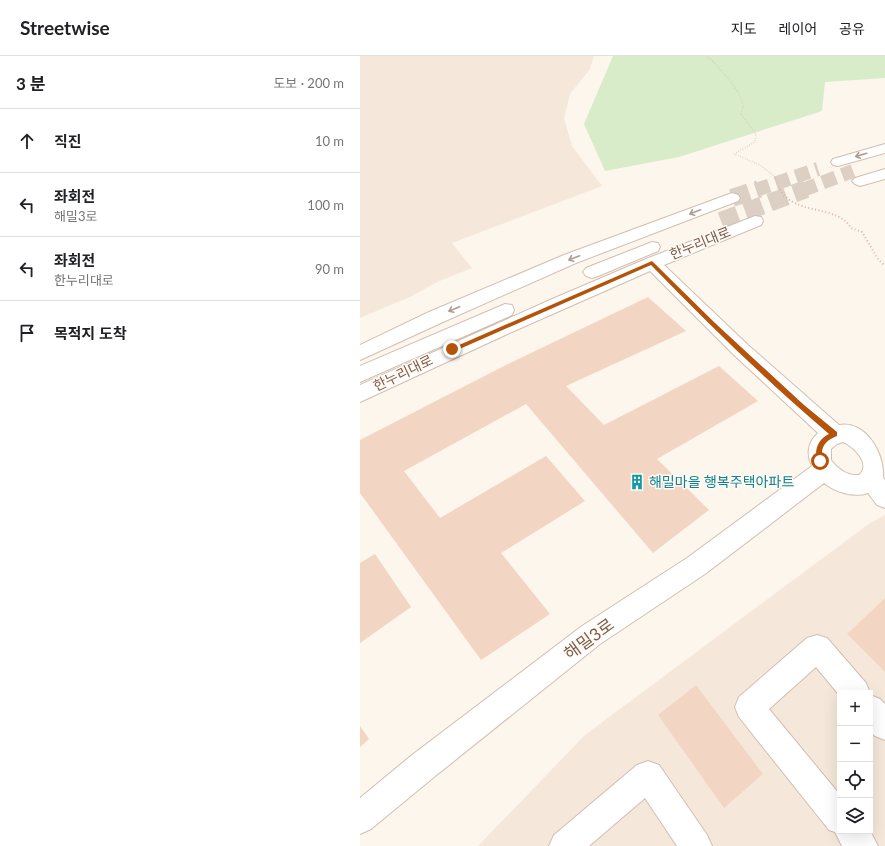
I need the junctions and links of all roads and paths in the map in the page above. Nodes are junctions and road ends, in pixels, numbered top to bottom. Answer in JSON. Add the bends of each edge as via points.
{"nodes":[{"id":1,"x":707,"y":56,"type":"edge"},
{"id":2,"x":885,"y":148,"type":"edge"},
{"id":3,"x":838,"y":162,"type":"tunnel mouth"},
{"id":4,"x":885,"y":163,"type":"edge"},
{"id":5,"x":885,"y":174,"type":"edge"},
{"id":6,"x":732,"y":198,"type":"tunnel mouth"},
{"id":7,"x":721,"y":221,"type":"tunnel mouth"},
{"id":8,"x":755,"y":221,"type":"dead end"},
{"id":9,"x":652,"y":263,"type":"junction"},
{"id":10,"x":885,"y":266,"type":"edge"},
{"id":11,"x":360,"y":353,"type":"edge"},
{"id":12,"x":360,"y":374,"type":"edge"},
{"id":13,"x":360,"y":394,"type":"edge"},
{"id":14,"x":834,"y":434,"type":"junction"},
{"id":15,"x":825,"y":469,"type":"junction"},
{"id":16,"x":879,"y":489,"type":"edge"},
{"id":17,"x":853,"y":690,"type":"edge"},
{"id":18,"x":873,"y":712,"type":"edge"},
{"id":19,"x":885,"y":726,"type":"edge"},
{"id":20,"x":837,"y":815,"type":"edge"},
{"id":21,"x":360,"y":818,"type":"edge"},
{"id":22,"x":852,"y":834,"type":"edge"},
{"id":23,"x":565,"y":846,"type":"edge"},
{"id":24,"x":696,"y":846,"type":"edge"},
{"id":25,"x":862,"y":846,"type":"edge"}],
"edges":[{"from":1,"to":10,"type":"path","via":[[716,63],[738,92],[743,104],[741,114],[756,134],[755,142],[734,154],[760,165],[774,176],[782,192],[790,200],[812,210],[835,215],[847,221],[851,228],[862,232],[878,260]]},
{"from":2,"to":3,"type":"street","one_way":true},
{"from":4,"to":5,"type":"street","via":[[857,176]]},
{"from":6,"to":11,"type":"street","one_way":true,"via":[[570,259]]},
{"from":7,"to":12,"type":"street","via":[[622,258]]},
{"from":8,"to":9,"type":"street","name":"한누리대로"},
{"from":9,"to":13,"type":"street","name":"한누리대로","via":[[452,349]]},
{"from":9,"to":14,"type":"street","via":[[713,325]]},
{"from":14,"to":15,"type":"street","via":[[821,444],[820,461]]},
{"from":14,"to":16,"type":"street","via":[[844,433],[864,438],[879,451],[882,468]]},
{"from":15,"to":16,"type":"street","via":[[832,477],[842,482],[864,484]]},
{"from":15,"to":21,"type":"street","name":"해밀3로","via":[[696,566],[591,635]]},
{"from":17,"to":20,"type":"street","via":[[817,648],[749,707]]},
{"from":18,"to":19,"type":"street"},
{"from":22,"to":25,"type":"street"},
{"from":23,"to":24,"type":"street","via":[[648,776]]}]}
